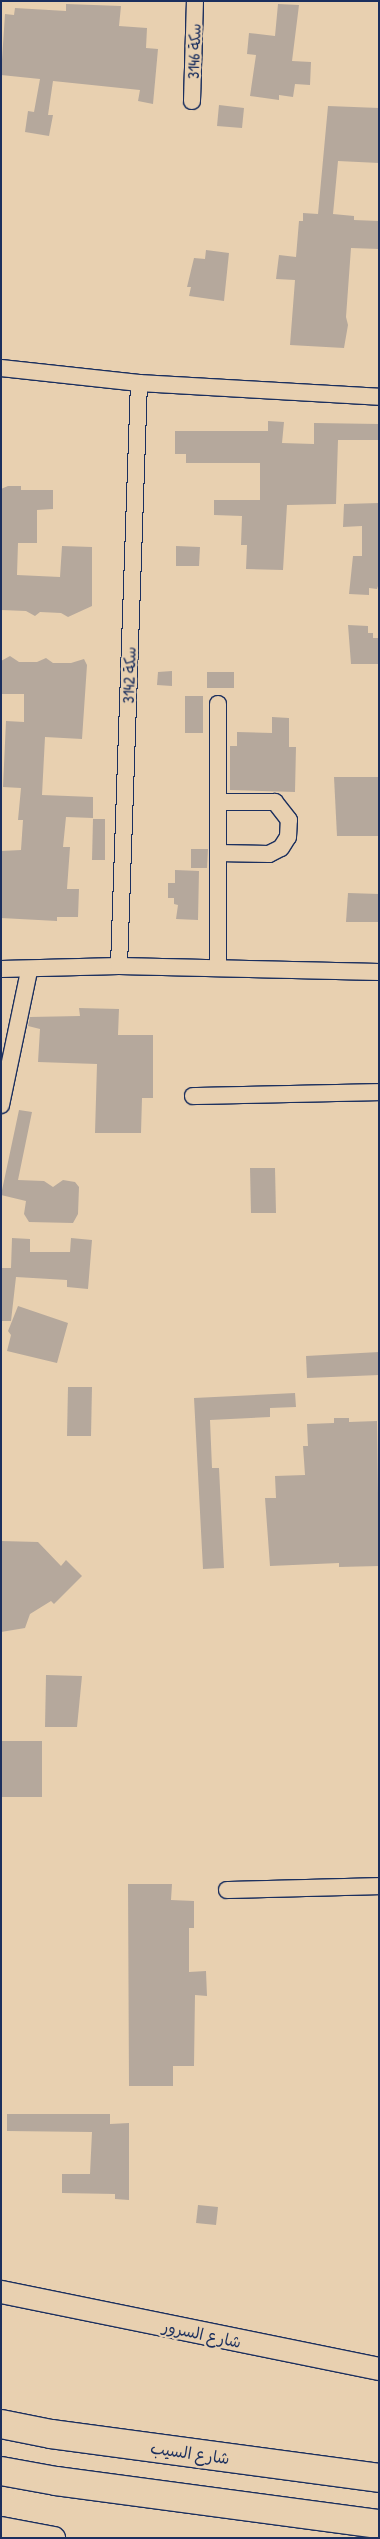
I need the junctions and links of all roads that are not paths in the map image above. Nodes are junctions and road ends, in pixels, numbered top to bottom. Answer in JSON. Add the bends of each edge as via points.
{"nodes":[{"id":1,"x":195,"y":1,"type":"edge"},
{"id":2,"x":192,"y":101,"type":"dead end"},
{"id":3,"x":1,"y":368,"type":"edge"},
{"id":4,"x":139,"y":383,"type":"junction"},
{"id":5,"x":379,"y":397,"type":"edge"},
{"id":6,"x":218,"y":704,"type":"dead end"},
{"id":7,"x":218,"y":802,"type":"junction"},
{"id":8,"x":218,"y":853,"type":"junction"},
{"id":9,"x":119,"y":966,"type":"junction"},
{"id":10,"x":218,"y":968,"type":"junction"},
{"id":11,"x":1,"y":969,"type":"edge"},
{"id":12,"x":29,"y":971,"type":"junction"},
{"id":13,"x":379,"y":972,"type":"edge"},
{"id":14,"x":379,"y":1092,"type":"edge"},
{"id":15,"x":193,"y":1096,"type":"dead end"},
{"id":16,"x":1,"y":1105,"type":"edge"},
{"id":17,"x":379,"y":1886,"type":"edge"},
{"id":18,"x":228,"y":1890,"type":"dead end"},
{"id":19,"x":1,"y":2292,"type":"edge"},
{"id":20,"x":1,"y":2297,"type":"edge"},
{"id":21,"x":25,"y":2299,"type":"junction"},
{"id":22,"x":379,"y":2369,"type":"edge"},
{"id":23,"x":1,"y":2424,"type":"edge"},
{"id":24,"x":1,"y":2471,"type":"edge"},
{"id":25,"x":345,"y":2474,"type":"junction"},
{"id":26,"x":379,"y":2474,"type":"edge"},
{"id":27,"x":379,"y":2478,"type":"edge"},
{"id":28,"x":56,"y":2481,"type":"junction"},
{"id":29,"x":379,"y":2524,"type":"edge"},
{"id":30,"x":1,"y":2528,"type":"edge"},
{"id":31,"x":54,"y":2538,"type":"edge"},
{"id":32,"x":333,"y":2538,"type":"edge"}],
"edges":[{"from":1,"to":2,"type":"street","name":"سكة 3146"},
{"from":3,"to":4,"type":"street"},
{"from":4,"to":5,"type":"street"},
{"from":4,"to":9,"type":"street","name":"سكة 3142"},
{"from":6,"to":7,"type":"street"},
{"from":7,"to":8,"type":"street"},
{"from":7,"to":8,"type":"street","via":[[274,802],[289,820],[288,837],[282,848],[270,854]]},
{"from":8,"to":10,"type":"street"},
{"from":9,"to":10,"type":"street"},
{"from":9,"to":12,"type":"street"},
{"from":10,"to":13,"type":"street"},
{"from":11,"to":12,"type":"street"},
{"from":12,"to":16,"type":"street"},
{"from":14,"to":15,"type":"street"},
{"from":17,"to":18,"type":"street"},
{"from":19,"to":21,"type":"street","name":"شارع السرور"},
{"from":20,"to":21,"type":"street","name":"شارع السرور"},
{"from":21,"to":22,"type":"street","name":"شارع السرور"},
{"from":23,"to":25,"type":"highway","name":"شارع السيب","via":[[51,2434]]},
{"from":24,"to":28,"type":"highway"},
{"from":25,"to":26,"type":"highway"},
{"from":25,"to":27,"type":"highway","name":"شارع السيب"},
{"from":28,"to":29,"type":"highway"},
{"from":28,"to":32,"type":"highway"},
{"from":30,"to":31,"type":"street"}]}
